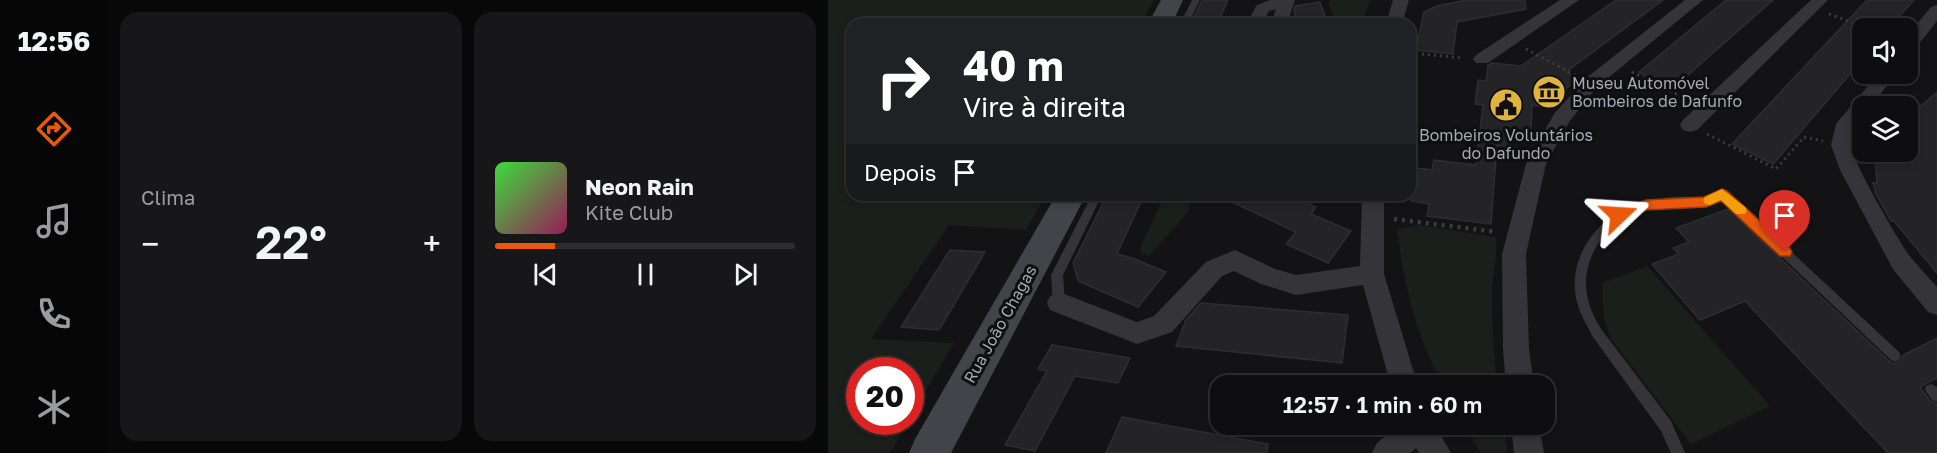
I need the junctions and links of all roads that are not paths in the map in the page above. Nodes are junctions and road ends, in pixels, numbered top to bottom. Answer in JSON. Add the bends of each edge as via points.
{"nodes":[{"id":1,"x":1172,"y":0,"type":"edge"},
{"id":2,"x":1196,"y":0,"type":"edge"},
{"id":3,"x":1286,"y":0,"type":"edge"},
{"id":4,"x":1401,"y":0,"type":"edge"},
{"id":5,"x":1571,"y":0,"type":"edge"},
{"id":6,"x":1695,"y":0,"type":"edge"},
{"id":7,"x":1820,"y":0,"type":"edge"},
{"id":8,"x":1937,"y":10,"type":"edge"},
{"id":9,"x":1163,"y":18,"type":"edge"},
{"id":10,"x":1187,"y":18,"type":"edge"},
{"id":11,"x":1257,"y":18,"type":"edge"},
{"id":12,"x":1281,"y":18,"type":"edge"},
{"id":13,"x":1396,"y":18,"type":"edge"},
{"id":14,"x":1918,"y":34,"type":"edge"},
{"id":15,"x":1482,"y":59,"type":"road end"},
{"id":16,"x":1879,"y":84,"type":"edge"},
{"id":17,"x":1690,"y":125,"type":"road end"},
{"id":18,"x":1068,"y":201,"type":"edge"},
{"id":19,"x":1095,"y":201,"type":"edge"},
{"id":20,"x":1373,"y":201,"type":"edge"},
{"id":21,"x":1372,"y":274,"type":"junction"},
{"id":22,"x":1059,"y":303,"type":"joint"},
{"id":23,"x":1937,"y":304,"type":"edge"},
{"id":24,"x":1895,"y":356,"type":"dead end"},
{"id":25,"x":1402,"y":375,"type":"edge"},
{"id":26,"x":1519,"y":375,"type":"edge"},
{"id":27,"x":1407,"y":435,"type":"edge"},
{"id":28,"x":1423,"y":435,"type":"edge"},
{"id":29,"x":1527,"y":435,"type":"edge"},
{"id":30,"x":929,"y":453,"type":"edge"},
{"id":31,"x":1387,"y":453,"type":"edge"},
{"id":32,"x":1436,"y":453,"type":"edge"},
{"id":33,"x":1529,"y":453,"type":"edge"},
{"id":34,"x":1678,"y":453,"type":"edge"}],
"edges":[{"from":1,"to":9,"type":"street"},
{"from":2,"to":10,"type":"lane"},
{"from":3,"to":11,"type":"street","via":[[1263,8]]},
{"from":3,"to":12,"type":"street"},
{"from":4,"to":13,"type":"street"},
{"from":5,"to":15,"type":"street"},
{"from":6,"to":26,"type":"street","via":[[1591,83],[1561,119],[1536,164],[1514,254]]},
{"from":7,"to":17,"type":"street"},
{"from":8,"to":14,"type":"street"},
{"from":16,"to":23,"type":"street","via":[[1843,129],[1841,145],[1850,170],[1901,262]]},
{"from":18,"to":30,"type":"street","name":"Rua João Chagas"},
{"from":19,"to":22,"type":"lane","via":[[1057,275]]},
{"from":20,"to":21,"type":"street"},
{"from":21,"to":22,"type":"street","via":[[1296,285],[1235,260],[1214,269],[1163,324],[1137,333]]},
{"from":21,"to":25,"type":"street"},
{"from":24,"to":34,"type":"lane","via":[[1722,194],[1706,202],[1634,208],[1607,224],[1588,251],[1580,281],[1582,297],[1597,333],[1666,426]]},
{"from":27,"to":31,"type":"street"},
{"from":28,"to":32,"type":"street"},
{"from":29,"to":33,"type":"street"}]}
